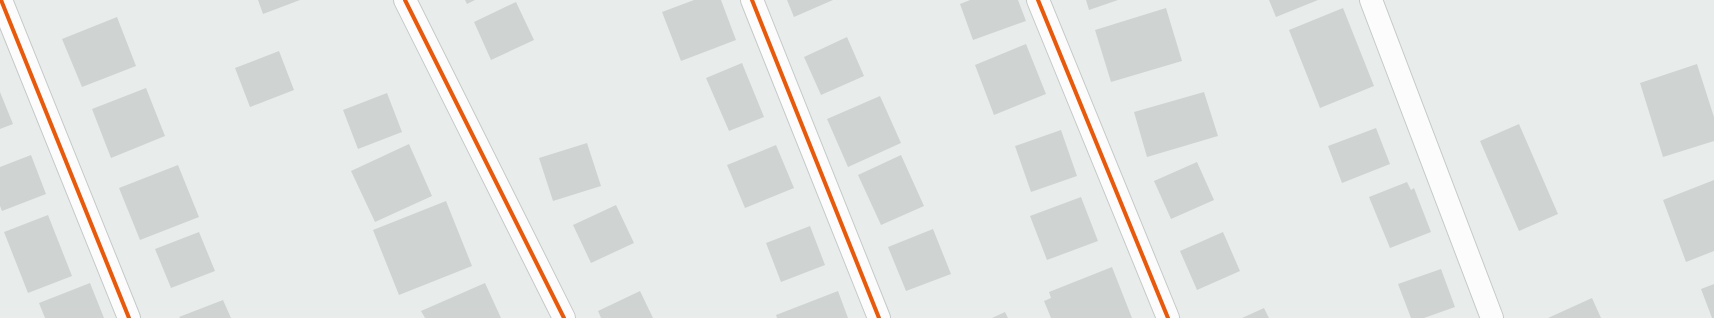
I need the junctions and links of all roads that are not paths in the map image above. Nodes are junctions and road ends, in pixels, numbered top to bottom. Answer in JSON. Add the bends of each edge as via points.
{"nodes":[{"id":1,"x":1,"y":0,"type":"edge"},
{"id":2,"x":405,"y":0,"type":"edge"},
{"id":3,"x":752,"y":0,"type":"edge"},
{"id":4,"x":1038,"y":0,"type":"edge"},
{"id":5,"x":1371,"y":0,"type":"edge"},
{"id":6,"x":129,"y":318,"type":"edge"},
{"id":7,"x":564,"y":318,"type":"edge"},
{"id":8,"x":879,"y":318,"type":"edge"},
{"id":9,"x":1168,"y":318,"type":"edge"},
{"id":10,"x":1492,"y":318,"type":"edge"}],
"edges":[{"from":1,"to":6,"type":"street"},
{"from":2,"to":7,"type":"street"},
{"from":3,"to":8,"type":"street"},
{"from":4,"to":9,"type":"street"},
{"from":5,"to":10,"type":"street"}]}
